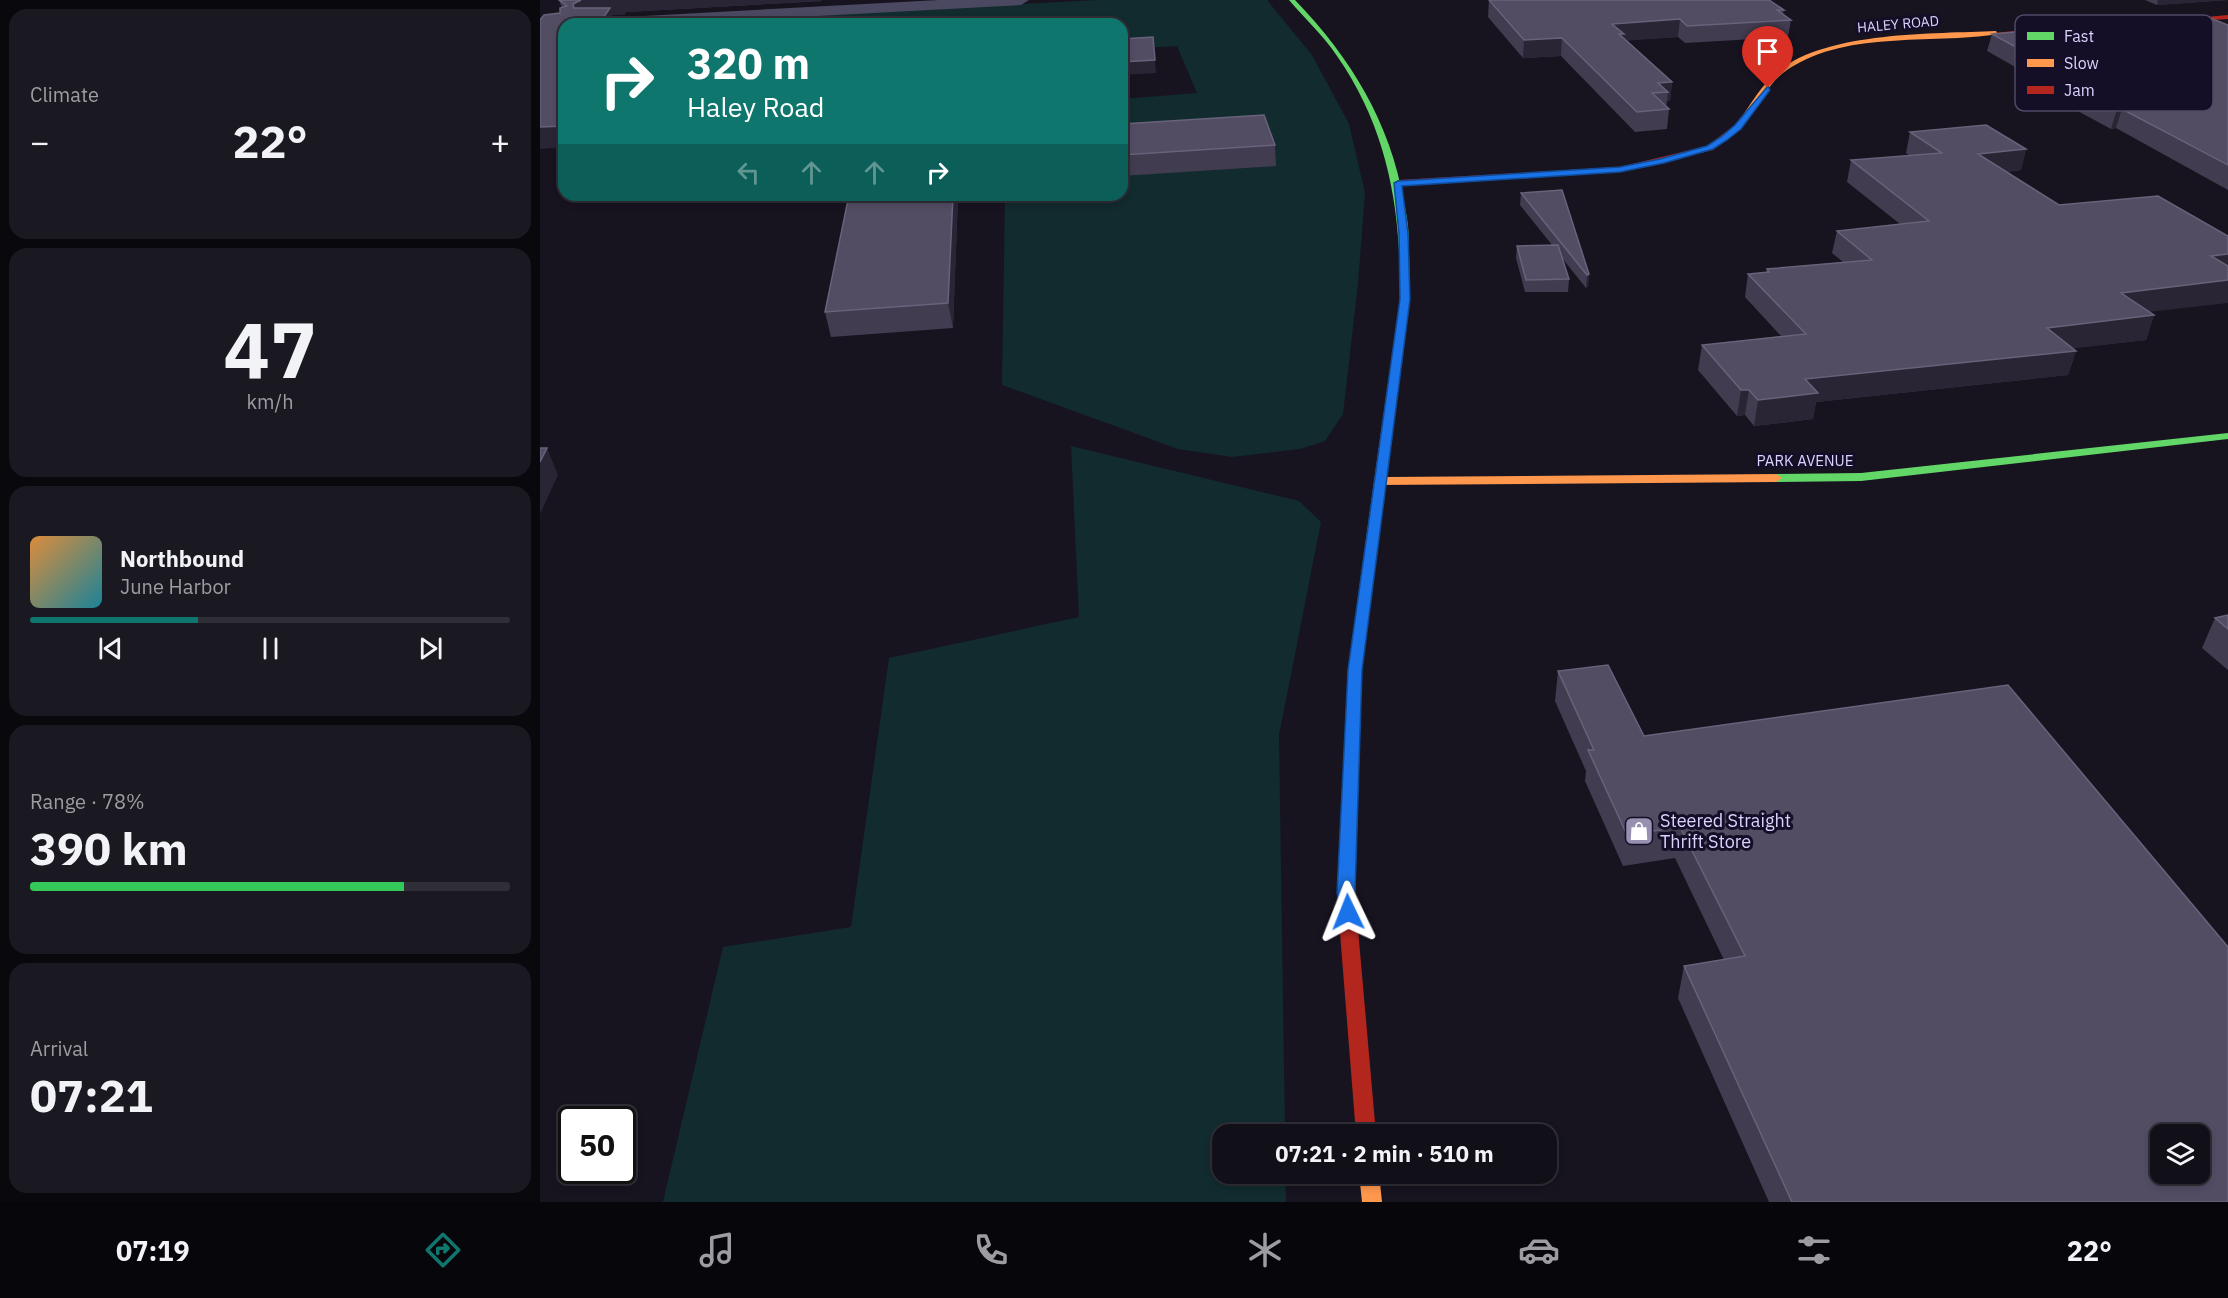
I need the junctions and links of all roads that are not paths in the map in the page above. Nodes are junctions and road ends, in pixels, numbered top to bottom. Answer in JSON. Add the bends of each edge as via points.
{"nodes":[{"id":1,"x":1021,"y":0,"type":"edge"},
{"id":2,"x":1292,"y":0,"type":"edge"},
{"id":3,"x":2228,"y":17,"type":"edge"},
{"id":4,"x":696,"y":18,"type":"edge"},
{"id":5,"x":2213,"y":18,"type":"edge"},
{"id":6,"x":2015,"y":32,"type":"edge"},
{"id":7,"x":1398,"y":183,"type":"junction"},
{"id":8,"x":2228,"y":436,"type":"edge"},
{"id":9,"x":1381,"y":481,"type":"junction"},
{"id":10,"x":1365,"y":1124,"type":"edge"},
{"id":11,"x":1370,"y":1184,"type":"edge"},
{"id":12,"x":1372,"y":1202,"type":"edge"}],
"edges":[{"from":1,"to":4,"type":"street"},
{"from":2,"to":7,"type":"street","via":[[1344,58],[1365,93]]},
{"from":3,"to":5,"type":"street"},
{"from":6,"to":7,"type":"street","name":"HALEY ROAD","via":[[1857,43],[1807,56],[1780,73],[1738,127],[1710,148],[1662,162],[1620,169]]},
{"from":7,"to":9,"type":"street","via":[[1405,299]]},
{"from":8,"to":9,"type":"street","name":"PARK AVENUE","via":[[1862,477]]},
{"from":9,"to":10,"type":"street","via":[[1355,670],[1346,893]]},
{"from":11,"to":12,"type":"street"}]}
